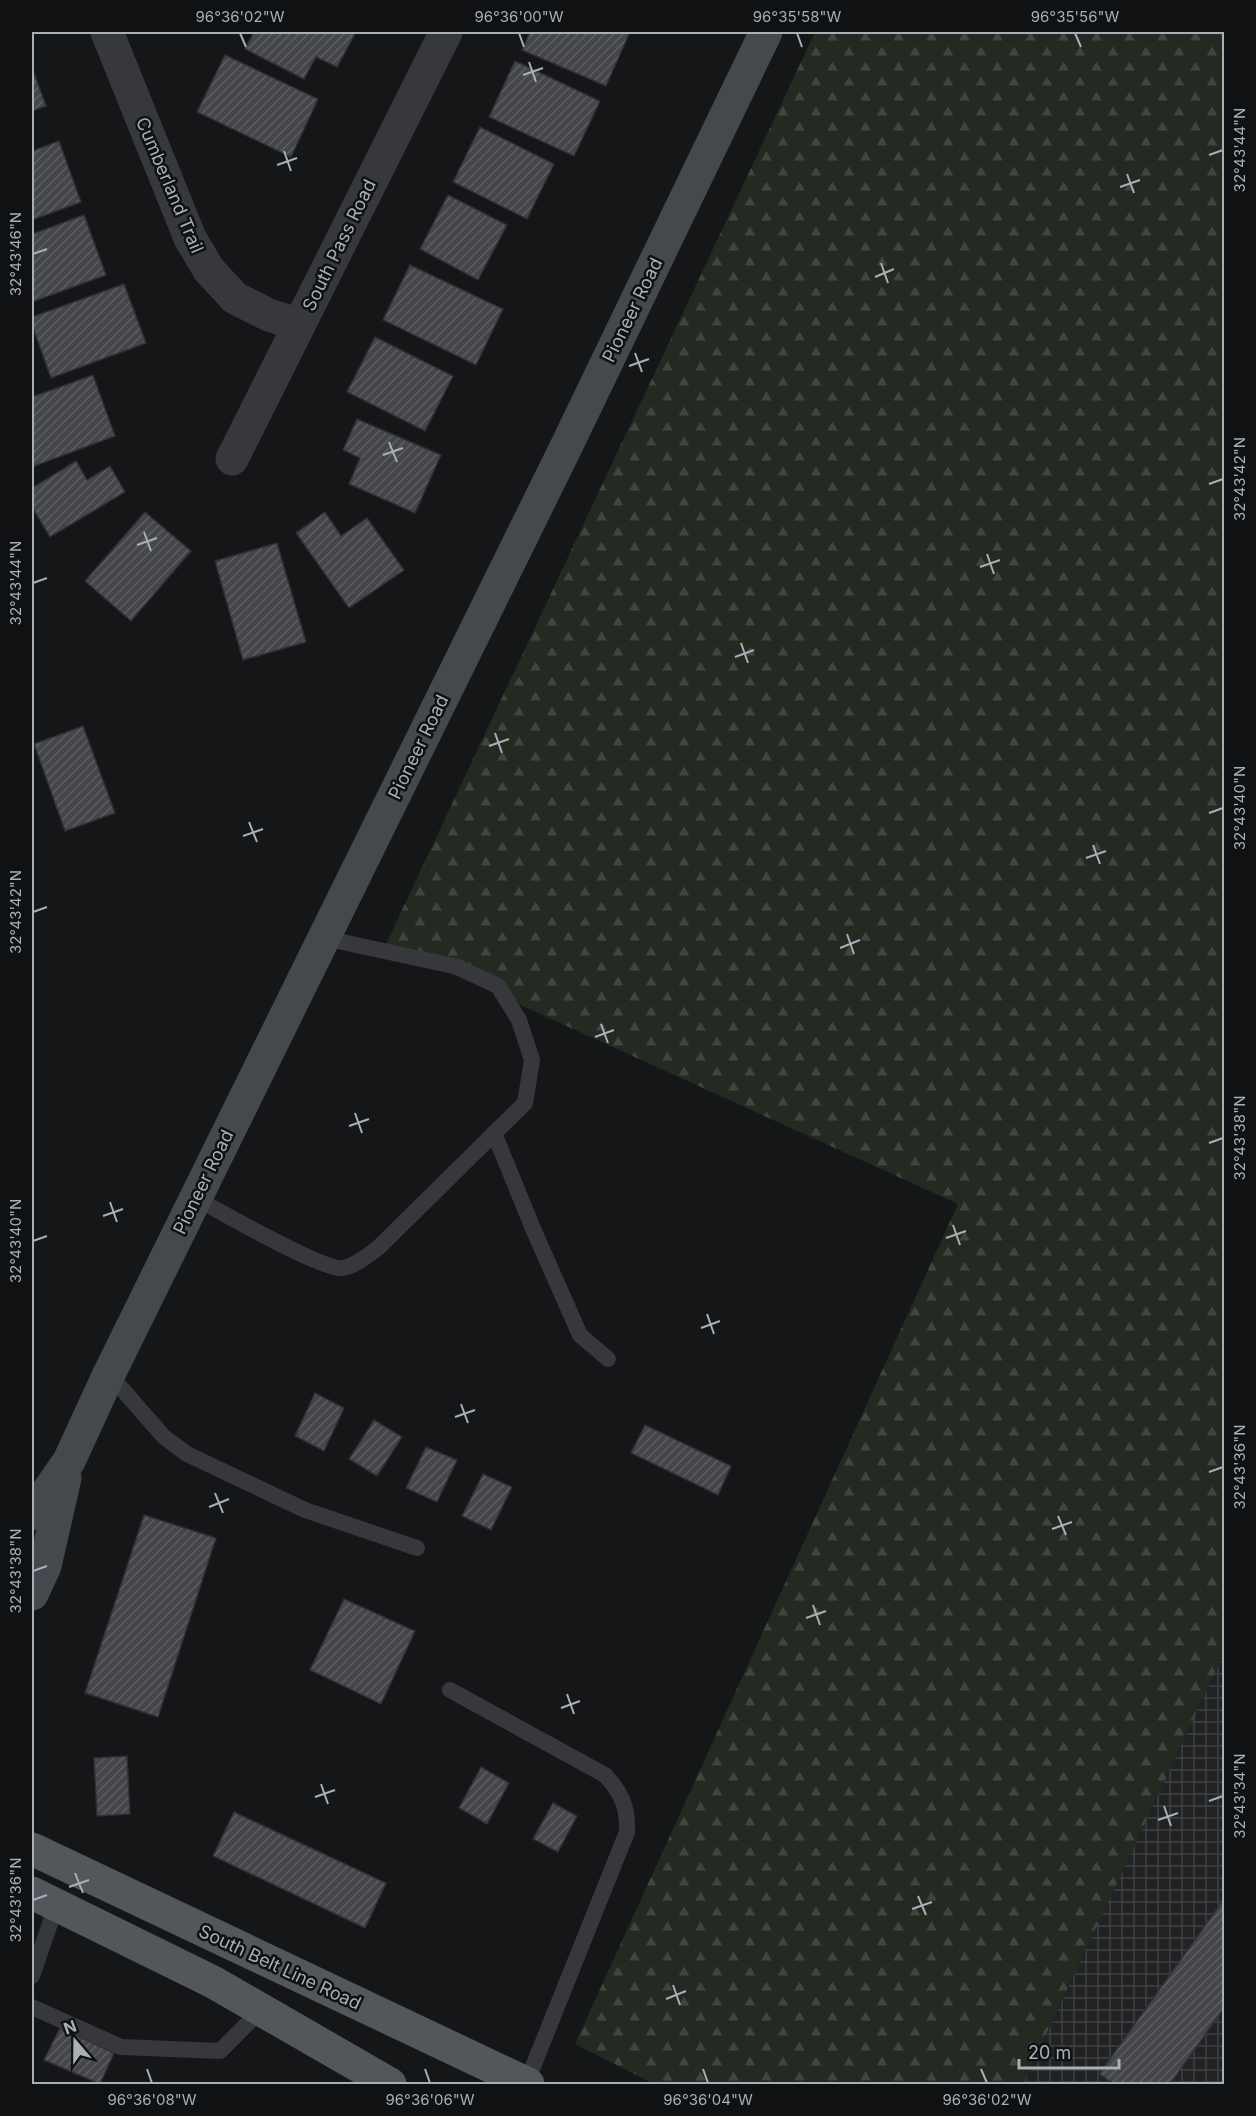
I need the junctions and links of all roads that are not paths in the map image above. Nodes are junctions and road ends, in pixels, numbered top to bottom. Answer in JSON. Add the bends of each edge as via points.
{"nodes":[{"id":1,"x":107,"y":32,"type":"edge"},
{"id":2,"x":446,"y":32,"type":"edge"},
{"id":3,"x":766,"y":32,"type":"edge"},
{"id":4,"x":299,"y":325,"type":"junction"},
{"id":5,"x":232,"y":459,"type":"dead end"},
{"id":6,"x":324,"y":938,"type":"junction"},
{"id":7,"x":494,"y":1133,"type":"junction"},
{"id":8,"x":195,"y":1198,"type":"junction"},
{"id":9,"x":608,"y":1359,"type":"dead end"},
{"id":10,"x":109,"y":1374,"type":"junction"},
{"id":11,"x":69,"y":1461,"type":"junction"},
{"id":12,"x":32,"y":1514,"type":"edge"},
{"id":13,"x":417,"y":1548,"type":"dead end"},
{"id":14,"x":32,"y":1594,"type":"edge"},
{"id":15,"x":450,"y":1690,"type":"dead end"},
{"id":16,"x":32,"y":1849,"type":"edge"},
{"id":17,"x":44,"y":1899,"type":"edge"},
{"id":18,"x":32,"y":1976,"type":"edge"},
{"id":19,"x":32,"y":2007,"type":"edge"},
{"id":20,"x":261,"y":2010,"type":"junction"},
{"id":21,"x":527,"y":2084,"type":"edge"},
{"id":22,"x":390,"y":2085,"type":"edge"}],
"edges":[{"from":1,"to":4,"type":"street","name":"Cumberland Trail","via":[[190,238],[209,270],[235,298]]},
{"from":2,"to":4,"type":"street","name":"South Pass Road"},
{"from":3,"to":6,"type":"main road","name":"Pioneer Road"},
{"from":4,"to":5,"type":"street","name":"South Pass Road"},
{"from":6,"to":7,"type":"lane","via":[[458,968],[498,986],[519,1020],[532,1060],[525,1103]]},
{"from":6,"to":8,"type":"main road","name":"Pioneer Road"},
{"from":7,"to":8,"type":"lane","via":[[380,1247],[342,1268],[293,1251]]},
{"from":7,"to":9,"type":"lane","via":[[580,1335]]},
{"from":8,"to":10,"type":"main road","name":"Pioneer Road"},
{"from":10,"to":11,"type":"main road","name":"Pioneer Road"},
{"from":10,"to":13,"type":"lane","via":[[164,1437],[187,1454],[305,1510]]},
{"from":11,"to":12,"type":"main road","name":"Pioneer Road"},
{"from":11,"to":14,"type":"main road","name":"Pioneer Road","via":[[45,1566]]},
{"from":15,"to":21,"type":"lane","via":[[605,1775],[617,1787],[628,1814],[627,1832]]},
{"from":16,"to":21,"type":"main road","name":"South Belt Line Road"},
{"from":17,"to":18,"type":"lane"},
{"from":17,"to":20,"type":"main road","via":[[213,1982]]},
{"from":19,"to":20,"type":"lane","via":[[121,2047],[220,2051]]},
{"from":20,"to":22,"type":"main road"}]}
